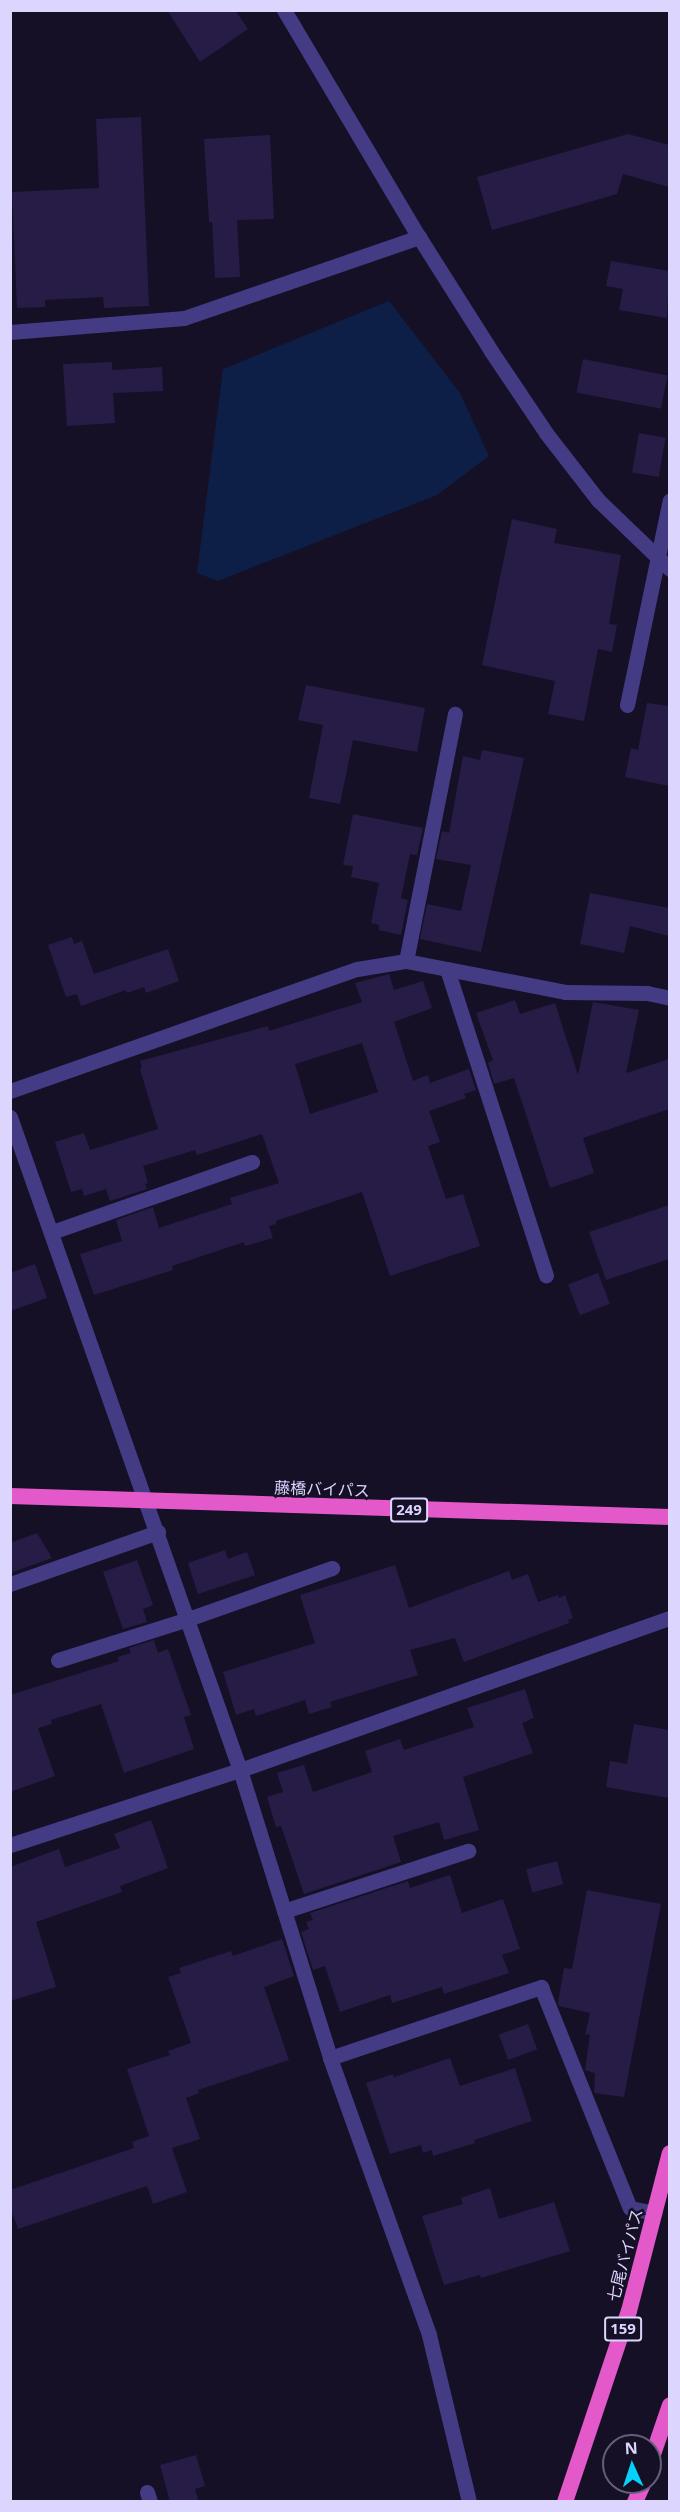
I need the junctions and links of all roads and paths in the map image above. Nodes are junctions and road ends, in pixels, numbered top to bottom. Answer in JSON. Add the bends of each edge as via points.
{"nodes":[{"id":1,"x":284,"y":10,"type":"edge"},
{"id":2,"x":419,"y":237,"type":"junction"},
{"id":3,"x":10,"y":332,"type":"edge"},
{"id":4,"x":669,"y":500,"type":"edge"},
{"id":5,"x":657,"y":558,"type":"junction"},
{"id":6,"x":669,"y":569,"type":"edge"},
{"id":7,"x":627,"y":705,"type":"dead end"},
{"id":8,"x":455,"y":714,"type":"dead end"},
{"id":9,"x":405,"y":961,"type":"junction"},
{"id":10,"x":447,"y":969,"type":"junction"},
{"id":11,"x":669,"y":998,"type":"edge"},
{"id":12,"x":10,"y":1091,"type":"edge"},
{"id":13,"x":10,"y":1117,"type":"edge"},
{"id":14,"x":252,"y":1162,"type":"dead end"},
{"id":15,"x":52,"y":1232,"type":"junction"},
{"id":16,"x":546,"y":1275,"type":"dead end"},
{"id":17,"x":10,"y":1496,"type":"edge"},
{"id":18,"x":148,"y":1502,"type":"junction"},
{"id":19,"x":669,"y":1517,"type":"edge"},
{"id":20,"x":158,"y":1532,"type":"junction"},
{"id":21,"x":332,"y":1568,"type":"dead end"},
{"id":22,"x":10,"y":1584,"type":"edge"},
{"id":23,"x":669,"y":1618,"type":"edge"},
{"id":24,"x":188,"y":1619,"type":"junction"},
{"id":25,"x":58,"y":1660,"type":"dead end"},
{"id":26,"x":240,"y":1770,"type":"junction"},
{"id":27,"x":10,"y":1845,"type":"edge"},
{"id":28,"x":468,"y":1851,"type":"dead end"},
{"id":29,"x":284,"y":1911,"type":"junction"},
{"id":30,"x":330,"y":2058,"type":"junction"},
{"id":31,"x":669,"y":2153,"type":"edge"},
{"id":32,"x":655,"y":2213,"type":"junction"},
{"id":33,"x":669,"y":2405,"type":"edge"},
{"id":34,"x":660,"y":2434,"type":"edge"},
{"id":35,"x":469,"y":2502,"type":"edge"},
{"id":36,"x":565,"y":2502,"type":"edge"}],
"edges":[{"from":1,"to":2,"type":"street"},
{"from":2,"to":3,"type":"street","via":[[184,318]]},
{"from":2,"to":5,"type":"street","via":[[546,433],[598,500]]},
{"from":4,"to":5,"type":"street"},
{"from":5,"to":6,"type":"street"},
{"from":5,"to":7,"type":"street"},
{"from":8,"to":9,"type":"street"},
{"from":9,"to":10,"type":"street"},
{"from":9,"to":12,"type":"street","via":[[357,969]]},
{"from":10,"to":11,"type":"street","via":[[565,992],[647,993]]},
{"from":10,"to":16,"type":"street"},
{"from":13,"to":15,"type":"street"},
{"from":14,"to":15,"type":"street"},
{"from":15,"to":18,"type":"street"},
{"from":17,"to":18,"type":"highway","name":"藤橋バイパス","number":"249"},
{"from":18,"to":19,"type":"highway","name":"藤橋バイパス","number":"249"},
{"from":18,"to":20,"type":"street"},
{"from":20,"to":22,"type":"street"},
{"from":20,"to":24,"type":"street"},
{"from":21,"to":24,"type":"street"},
{"from":23,"to":26,"type":"street"},
{"from":24,"to":25,"type":"street"},
{"from":24,"to":26,"type":"street"},
{"from":26,"to":27,"type":"street"},
{"from":26,"to":29,"type":"street"},
{"from":28,"to":29,"type":"street"},
{"from":29,"to":30,"type":"street"},
{"from":30,"to":32,"type":"street","via":[[541,1988],[630,2208]]},
{"from":30,"to":35,"type":"street","via":[[429,2334]]},
{"from":31,"to":32,"type":"highway","name":"七尾バイパス","number":"159"},
{"from":32,"to":36,"type":"highway","name":"七尾バイパス","number":"159","via":[[629,2311]]},
{"from":33,"to":34,"type":"highway"}]}
